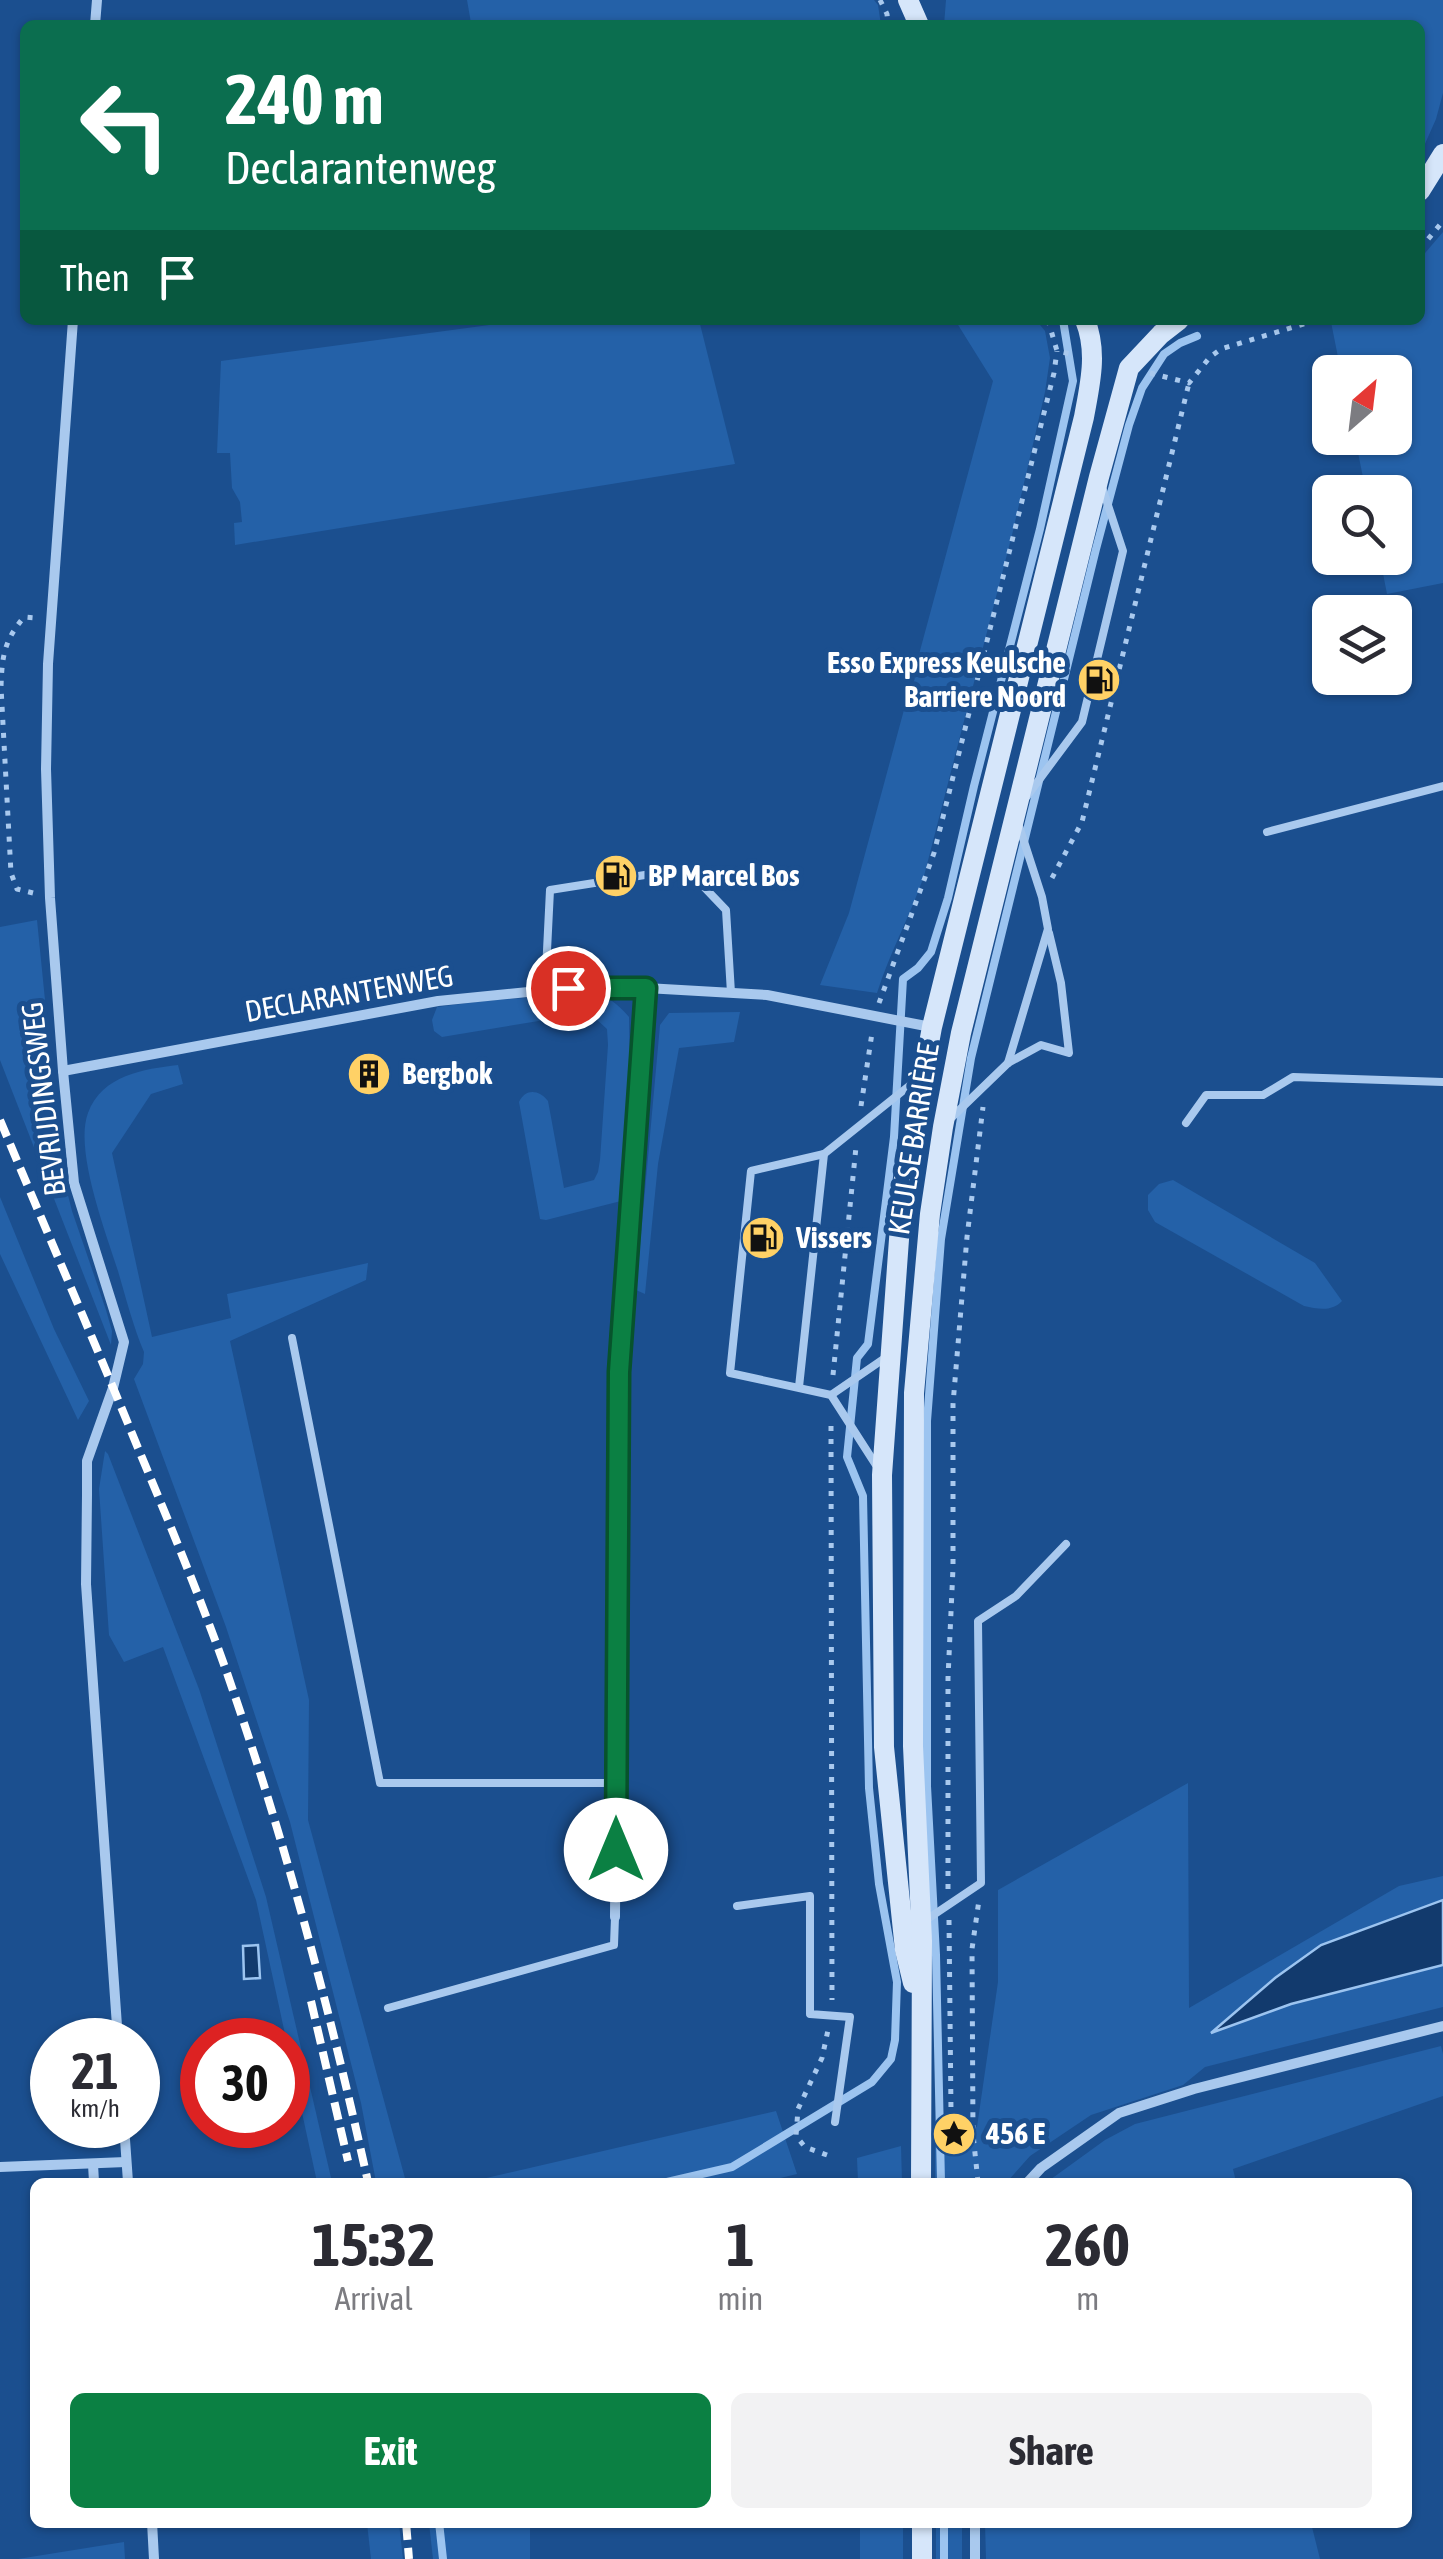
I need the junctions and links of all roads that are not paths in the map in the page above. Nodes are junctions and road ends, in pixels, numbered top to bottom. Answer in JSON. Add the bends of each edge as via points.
{"nodes":[{"id":1,"x":1443,"y":154,"type":"edge"},
{"id":2,"x":1425,"y":183,"type":"edge"},
{"id":3,"x":73,"y":325,"type":"edge"},
{"id":4,"x":1087,"y":325,"type":"edge"},
{"id":5,"x":1173,"y":325,"type":"edge"},
{"id":6,"x":1099,"y":478,"type":"junction"},
{"id":7,"x":1443,"y":786,"type":"edge"},
{"id":8,"x":1015,"y":812,"type":"junction"},
{"id":9,"x":1266,"y":832,"type":"dead end"},
{"id":10,"x":1048,"y":929,"type":"junction"},
{"id":11,"x":646,"y":988,"type":"junction"},
{"id":12,"x":545,"y":991,"type":"junction"},
{"id":13,"x":731,"y":993,"type":"junction"},
{"id":14,"x":932,"y":1027,"type":"junction"},
{"id":15,"x":1008,"y":1063,"type":"junction"},
{"id":16,"x":62,"y":1071,"type":"junction"},
{"id":17,"x":922,"y":1075,"type":"junction"},
{"id":18,"x":1443,"y":1082,"type":"edge"},
{"id":19,"x":1186,"y":1123,"type":"dead end"},
{"id":20,"x":942,"y":1127,"type":"junction"},
{"id":21,"x":824,"y":1154,"type":"junction"},
{"id":22,"x":292,"y":1338,"type":"dead end"},
{"id":23,"x":889,"y":1356,"type":"junction"},
{"id":24,"x":798,"y":1388,"type":"junction"},
{"id":25,"x":831,"y":1395,"type":"junction"},
{"id":26,"x":882,"y":1475,"type":"junction"},
{"id":27,"x":1066,"y":1544,"type":"dead end"},
{"id":28,"x":616,"y":1783,"type":"junction"},
{"id":29,"x":737,"y":1906,"type":"dead end"},
{"id":30,"x":615,"y":1918,"type":"joint"},
{"id":31,"x":921,"y":1923,"type":"junction"},
{"id":32,"x":388,"y":2008,"type":"dead end"},
{"id":33,"x":920,"y":2009,"type":"junction"},
{"id":34,"x":116,"y":2018,"type":"edge"},
{"id":35,"x":1443,"y":2026,"type":"edge"},
{"id":36,"x":835,"y":2122,"type":"dead end"},
{"id":37,"x":125,"y":2148,"type":"edge"},
{"id":38,"x":126,"y":2162,"type":"junction"},
{"id":39,"x":93,"y":2164,"type":"junction"},
{"id":40,"x":0,"y":2167,"type":"edge"},
{"id":41,"x":94,"y":2178,"type":"edge"},
{"id":42,"x":128,"y":2178,"type":"edge"},
{"id":43,"x":921,"y":2178,"type":"edge"},
{"id":44,"x":1032,"y":2178,"type":"edge"},
{"id":45,"x":152,"y":2528,"type":"edge"},
{"id":46,"x":922,"y":2528,"type":"edge"},
{"id":47,"x":975,"y":2528,"type":"edge"},
{"id":48,"x":154,"y":2559,"type":"edge"},
{"id":49,"x":922,"y":2559,"type":"edge"},
{"id":50,"x":975,"y":2559,"type":"edge"}],
"edges":[{"from":1,"to":2,"type":"main road"},
{"from":3,"to":16,"type":"street","name":"BEVRIJDINGSWEG","via":[[46,769]]},
{"from":4,"to":14,"type":"main road","name":"KEULSE BARRIÈRE","via":[[1094,360],[1084,417]]},
{"from":5,"to":6,"type":"main road","name":"KEULSE BARRIÈRE","via":[[1129,368]]},
{"from":6,"to":8,"type":"main road","name":"KEULSE BARRIÈRE"},
{"from":6,"to":8,"type":"lane","via":[[1123,551],[1082,722]]},
{"from":7,"to":9,"type":"lane"},
{"from":8,"to":10,"type":"lane"},
{"from":8,"to":20,"type":"main road","name":"KEULSE BARRIÈRE"},
{"from":10,"to":15,"type":"lane"},
{"from":10,"to":15,"type":"lane","via":[[1069,1053],[1041,1045]]},
{"from":11,"to":12,"type":"street","name":"DECLARANTENWEG"},
{"from":11,"to":13,"type":"street","name":"DECLARANTENWEG"},
{"from":11,"to":28,"type":"street","via":[[619,1372]]},
{"from":12,"to":13,"type":"lane","via":[[550,890],[670,870],[704,887],[726,910]]},
{"from":12,"to":16,"type":"street","name":"DECLARANTENWEG","via":[[438,1002]]},
{"from":13,"to":14,"type":"street","name":"DECLARANTENWEG"},
{"from":14,"to":17,"type":"main road","name":"KEULSE BARRIÈRE"},
{"from":15,"to":20,"type":"lane"},
{"from":16,"to":34,"type":"street","name":"BEVRIJDINGSWEG","via":[[74,1183],[124,1342],[88,1461],[86,1584]]},
{"from":17,"to":21,"type":"lane"},
{"from":17,"to":23,"type":"main road","name":"KEULSE BARRIÈRE","via":[[903,1184]]},
{"from":18,"to":19,"type":"lane","via":[[1294,1077],[1262,1095],[1206,1096]]},
{"from":20,"to":31,"type":"main road","name":"KEULSE BARRIÈRE","via":[[914,1394],[913,1746]]},
{"from":21,"to":24,"type":"lane"},
{"from":21,"to":24,"type":"lane","via":[[751,1171],[730,1373]]},
{"from":22,"to":28,"type":"lane","via":[[380,1784]]},
{"from":23,"to":25,"type":"lane"},
{"from":23,"to":26,"type":"main road","name":"KEULSE BARRIÈRE"},
{"from":24,"to":25,"type":"lane"},
{"from":25,"to":26,"type":"lane"},
{"from":26,"to":33,"type":"main road","name":"KEULSE BARRIÈRE","via":[[884,1747],[906,1950]]},
{"from":27,"to":31,"type":"lane","via":[[1016,1596],[978,1622],[981,1882]]},
{"from":28,"to":30,"type":"street"},
{"from":29,"to":36,"type":"lane","via":[[810,1896],[810,2014],[850,2017]]},
{"from":30,"to":32,"type":"lane","via":[[614,1945]]},
{"from":31,"to":33,"type":"main road","name":"KEULSE BARRIÈRE"},
{"from":33,"to":43,"type":"main road","name":"KEULSE BARRIÈRE"},
{"from":35,"to":44,"type":"street","via":[[1119,2113]]},
{"from":37,"to":38,"type":"street"},
{"from":38,"to":39,"type":"street"},
{"from":38,"to":42,"type":"street"},
{"from":39,"to":40,"type":"street"},
{"from":39,"to":41,"type":"street"},
{"from":45,"to":48,"type":"street"},
{"from":46,"to":49,"type":"main road"},
{"from":47,"to":50,"type":"street"}]}
